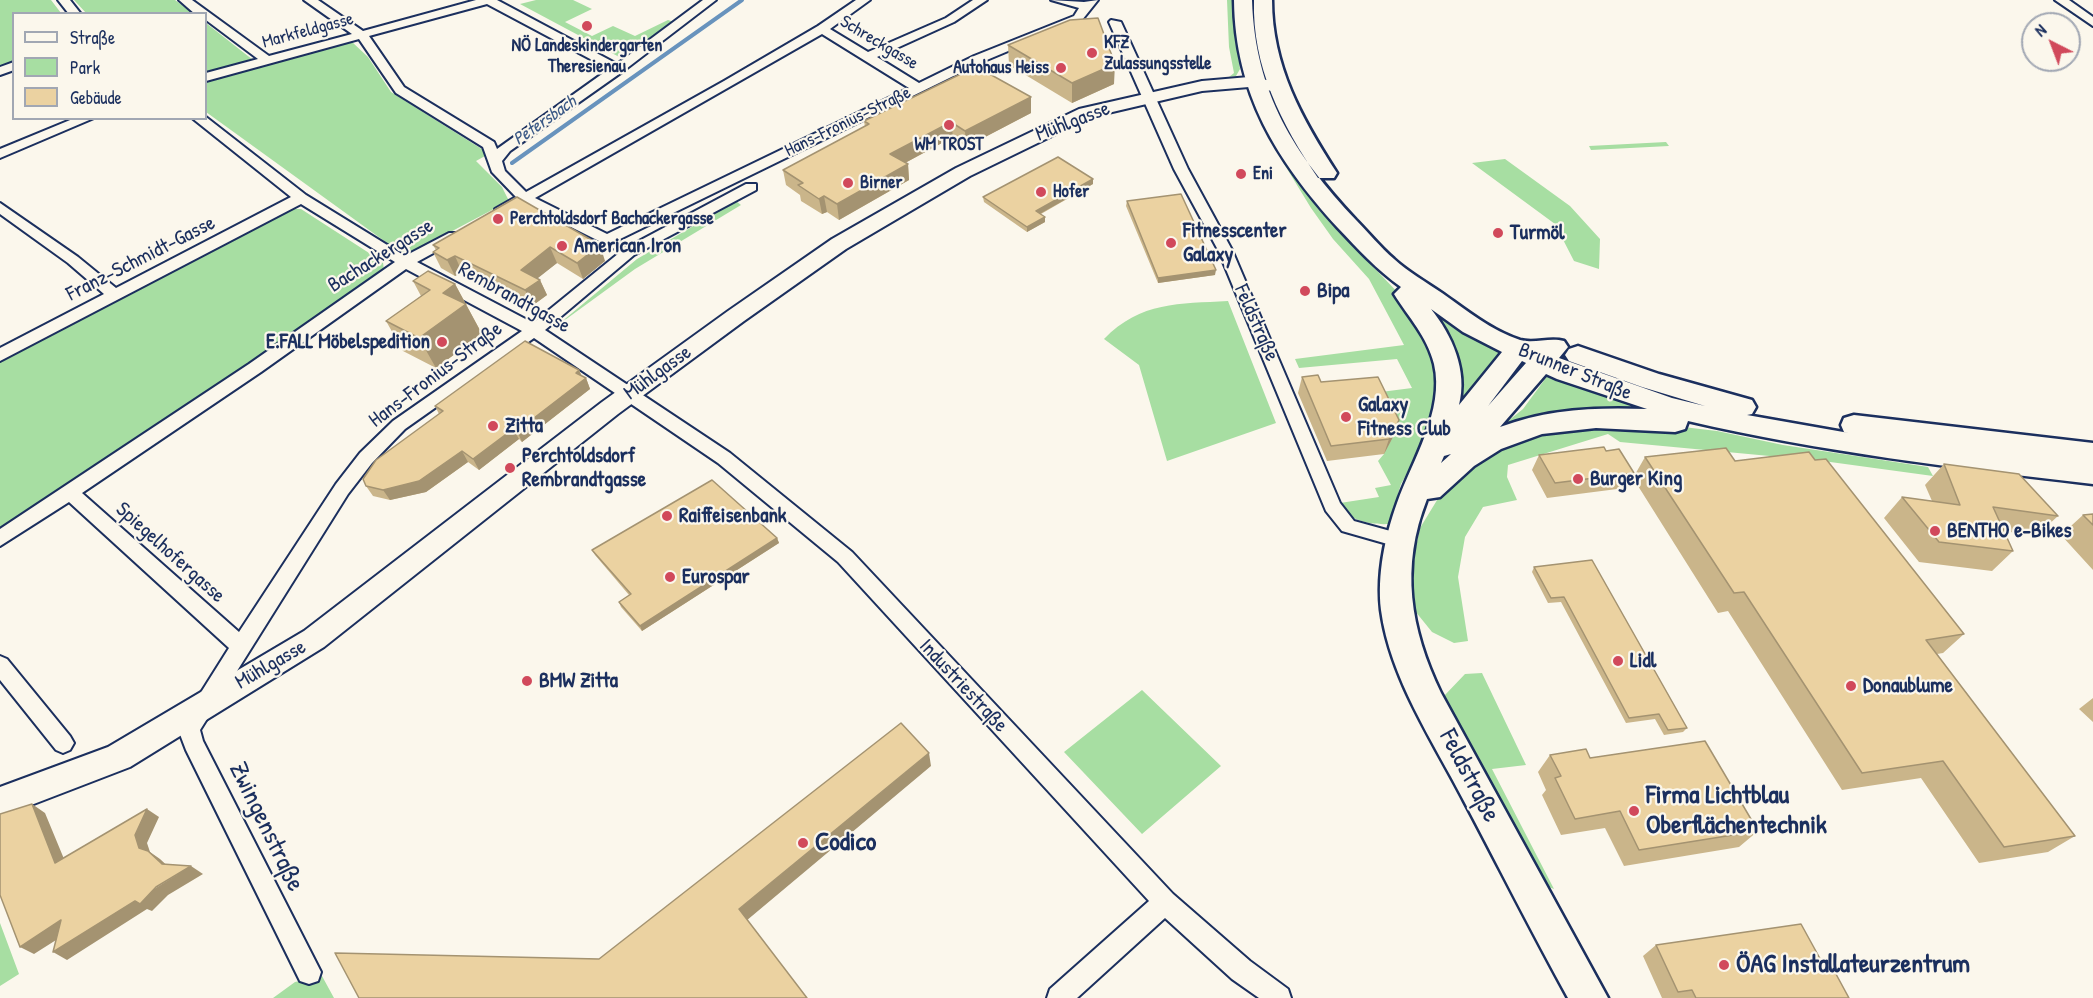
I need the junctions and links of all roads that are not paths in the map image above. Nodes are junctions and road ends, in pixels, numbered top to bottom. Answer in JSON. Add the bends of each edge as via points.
{"nodes":[{"id":1,"x":64,"y":0,"type":"edge"},
{"id":2,"x":185,"y":0,"type":"edge"},
{"id":3,"x":310,"y":0,"type":"edge"},
{"id":4,"x":489,"y":0,"type":"edge"},
{"id":5,"x":710,"y":0,"type":"edge"},
{"id":6,"x":864,"y":0,"type":"edge"},
{"id":7,"x":981,"y":0,"type":"edge"},
{"id":8,"x":1057,"y":0,"type":"edge"},
{"id":9,"x":1243,"y":0,"type":"edge"},
{"id":10,"x":1263,"y":0,"type":"edge"},
{"id":11,"x":2061,"y":0,"type":"edge"},
{"id":12,"x":1090,"y":4,"type":"edge"},
{"id":13,"x":74,"y":12,"type":"edge"},
{"id":14,"x":201,"y":12,"type":"edge"},
{"id":15,"x":207,"y":16,"type":"edge"},
{"id":16,"x":1115,"y":22,"type":"dead end"},
{"id":17,"x":2093,"y":22,"type":"edge"},
{"id":18,"x":822,"y":28,"type":"junction"},
{"id":19,"x":363,"y":36,"type":"junction"},
{"id":20,"x":870,"y":56,"type":"junction"},
{"id":21,"x":267,"y":60,"type":"junction"},
{"id":22,"x":618,"y":69,"type":"junction"},
{"id":23,"x":207,"y":77,"type":"edge"},
{"id":24,"x":1264,"y":87,"type":"junction"},
{"id":25,"x":918,"y":88,"type":"junction"},
{"id":26,"x":1149,"y":98,"type":"junction"},
{"id":27,"x":83,"y":120,"type":"edge"},
{"id":28,"x":201,"y":120,"type":"edge"},
{"id":29,"x":0,"y":154,"type":"edge"},
{"id":30,"x":496,"y":159,"type":"junction"},
{"id":31,"x":751,"y":187,"type":"dead end"},
{"id":32,"x":302,"y":198,"type":"junction"},
{"id":33,"x":524,"y":198,"type":"junction"},
{"id":34,"x":0,"y":207,"type":"edge"},
{"id":35,"x":483,"y":221,"type":"edge"},
{"id":36,"x":463,"y":231,"type":"edge"},
{"id":37,"x":609,"y":239,"type":"junction"},
{"id":38,"x":629,"y":252,"type":"junction"},
{"id":39,"x":1380,"y":260,"type":"junction"},
{"id":40,"x":405,"y":262,"type":"junction"},
{"id":41,"x":116,"y":296,"type":"junction"},
{"id":42,"x":534,"y":330,"type":"junction"},
{"id":43,"x":1518,"y":350,"type":"junction"},
{"id":44,"x":1551,"y":354,"type":"junction"},
{"id":45,"x":0,"y":356,"type":"edge"},
{"id":46,"x":631,"y":393,"type":"junction"},
{"id":47,"x":2093,"y":453,"type":"edge"},
{"id":48,"x":1928,"y":455,"type":"junction"},
{"id":49,"x":2093,"y":473,"type":"edge"},
{"id":50,"x":1423,"y":489,"type":"junction"},
{"id":51,"x":71,"y":493,"type":"junction"},
{"id":52,"x":0,"y":539,"type":"edge"},
{"id":53,"x":1398,"y":540,"type":"junction"},
{"id":54,"x":239,"y":645,"type":"junction"},
{"id":55,"x":0,"y":665,"type":"edge"},
{"id":56,"x":202,"y":705,"type":"junction"},
{"id":57,"x":63,"y":743,"type":"dead end"},
{"id":58,"x":0,"y":788,"type":"edge"},
{"id":59,"x":0,"y":802,"type":"edge"},
{"id":60,"x":1165,"y":902,"type":"junction"},
{"id":61,"x":309,"y":972,"type":"dead end"},
{"id":62,"x":1059,"y":998,"type":"edge"},
{"id":63,"x":1279,"y":998,"type":"edge"},
{"id":64,"x":1589,"y":998,"type":"edge"}],
"edges":[{"from":1,"to":13,"type":"street"},
{"from":2,"to":14,"type":"street"},
{"from":3,"to":19,"type":"street"},
{"from":4,"to":19,"type":"street","name":"Markfeldgasse"},
{"from":4,"to":22,"type":"street"},
{"from":5,"to":22,"type":"street"},
{"from":6,"to":18,"type":"street"},
{"from":7,"to":20,"type":"street","via":[[950,20]]},
{"from":8,"to":12,"type":"street"},
{"from":9,"to":24,"type":"main road","name":"Brunner Straße","via":[[1245,46]]},
{"from":10,"to":24,"type":"main road","name":"Brunner Straße","via":[[1268,53]]},
{"from":11,"to":17,"type":"street"},
{"from":12,"to":25,"type":"street","name":"Hans-Fronius-Straße","via":[[1078,18]]},
{"from":15,"to":21,"type":"street"},
{"from":16,"to":26,"type":"street","name":"Feldstraße"},
{"from":18,"to":20,"type":"street","name":"Schreckgasse"},
{"from":18,"to":33,"type":"street"},
{"from":19,"to":21,"type":"street","name":"Markfeldgasse"},
{"from":19,"to":30,"type":"street","via":[[400,90],[489,145]]},
{"from":20,"to":25,"type":"street","name":"Schreckgasse"},
{"from":21,"to":23,"type":"street","name":"Markfeldgasse"},
{"from":22,"to":30,"type":"street"},
{"from":24,"to":26,"type":"street","name":"Mühlgasse"},
{"from":24,"to":39,"type":"main road","name":"Brunner Straße","via":[[1281,140],[1301,172],[1338,219]]},
{"from":24,"to":44,"type":"main road","name":"Brunner Straße","via":[[1351,206],[1384,239],[1458,296]]},
{"from":25,"to":37,"type":"street","name":"Hans-Fronius-Straße"},
{"from":26,"to":46,"type":"street","name":"Mühlgasse","via":[[1070,119],[912,200],[839,244]]},
{"from":26,"to":53,"type":"street","name":"Feldstraße","via":[[1181,169],[1225,250],[1332,506],[1348,526]]},
{"from":27,"to":29,"type":"street"},
{"from":28,"to":32,"type":"street","name":"Rembrandtgasse"},
{"from":30,"to":33,"type":"street","via":[[499,172]]},
{"from":31,"to":38,"type":"street","name":"Hans-Fronius-Straße"},
{"from":32,"to":40,"type":"street","name":"Rembrandtgasse"},
{"from":32,"to":41,"type":"street","name":"Franz-Schmidt-Gasse"},
{"from":33,"to":35,"type":"street"},
{"from":33,"to":37,"type":"street"},
{"from":34,"to":41,"type":"street"},
{"from":36,"to":40,"type":"street","name":"Bachackergasse"},
{"from":37,"to":38,"type":"street"},
{"from":38,"to":42,"type":"street","name":"Hans-Fronius-Straße"},
{"from":39,"to":43,"type":"main road","name":"Brunner Straße","via":[[1444,308]]},
{"from":39,"to":50,"type":"main road","via":[[1381,270],[1429,321],[1449,374],[1445,419]]},
{"from":40,"to":42,"type":"street","name":"Rembrandtgasse"},
{"from":40,"to":51,"type":"street","name":"Bachackergasse"},
{"from":41,"to":45,"type":"street","name":"Franz-Schmidt-Gasse"},
{"from":42,"to":46,"type":"street","name":"Rembrandtgasse"},
{"from":42,"to":54,"type":"street","name":"Hans-Fronius-Straße","via":[[399,425],[366,458]]},
{"from":43,"to":44,"type":"main road","name":"Brunner Straße"},
{"from":43,"to":50,"type":"main road","via":[[1447,439]]},
{"from":44,"to":47,"type":"main road","name":"Brunner Straße","via":[[1748,408],[1876,428]]},
{"from":44,"to":48,"type":"main road","name":"Brunner Straße","via":[[1623,393],[1697,416],[1785,434]]},
{"from":44,"to":50,"type":"main road"},
{"from":46,"to":56,"type":"street","name":"Mühlgasse","via":[[314,639]]},
{"from":46,"to":60,"type":"street","name":"Industriestraße","via":[[724,458],[845,557]]},
{"from":48,"to":49,"type":"main road","name":"Brunner Straße"},
{"from":48,"to":50,"type":"main road","via":[[1871,455],[1656,419],[1586,419],[1508,435],[1469,455]]},
{"from":50,"to":53,"type":"main road"},
{"from":51,"to":52,"type":"street","name":"Bachackergasse"},
{"from":51,"to":54,"type":"street","name":"Spiegelhofergasse"},
{"from":53,"to":64,"type":"main road","name":"Feldstraße","via":[[1397,613],[1410,656],[1437,715]]},
{"from":54,"to":56,"type":"street","name":"Hans-Fronius-Straße"},
{"from":55,"to":57,"type":"street"},
{"from":56,"to":58,"type":"street","name":"Mühlgasse","via":[[77,760]]},
{"from":56,"to":59,"type":"street","name":"Mühlgasse","via":[[119,757],[78,776]]},
{"from":56,"to":61,"type":"street","name":"Zwingenstraße","via":[[189,729],[193,743]]},
{"from":60,"to":62,"type":"street"},
{"from":60,"to":63,"type":"street","name":"Industriestraße","via":[[1241,970]]}]}
